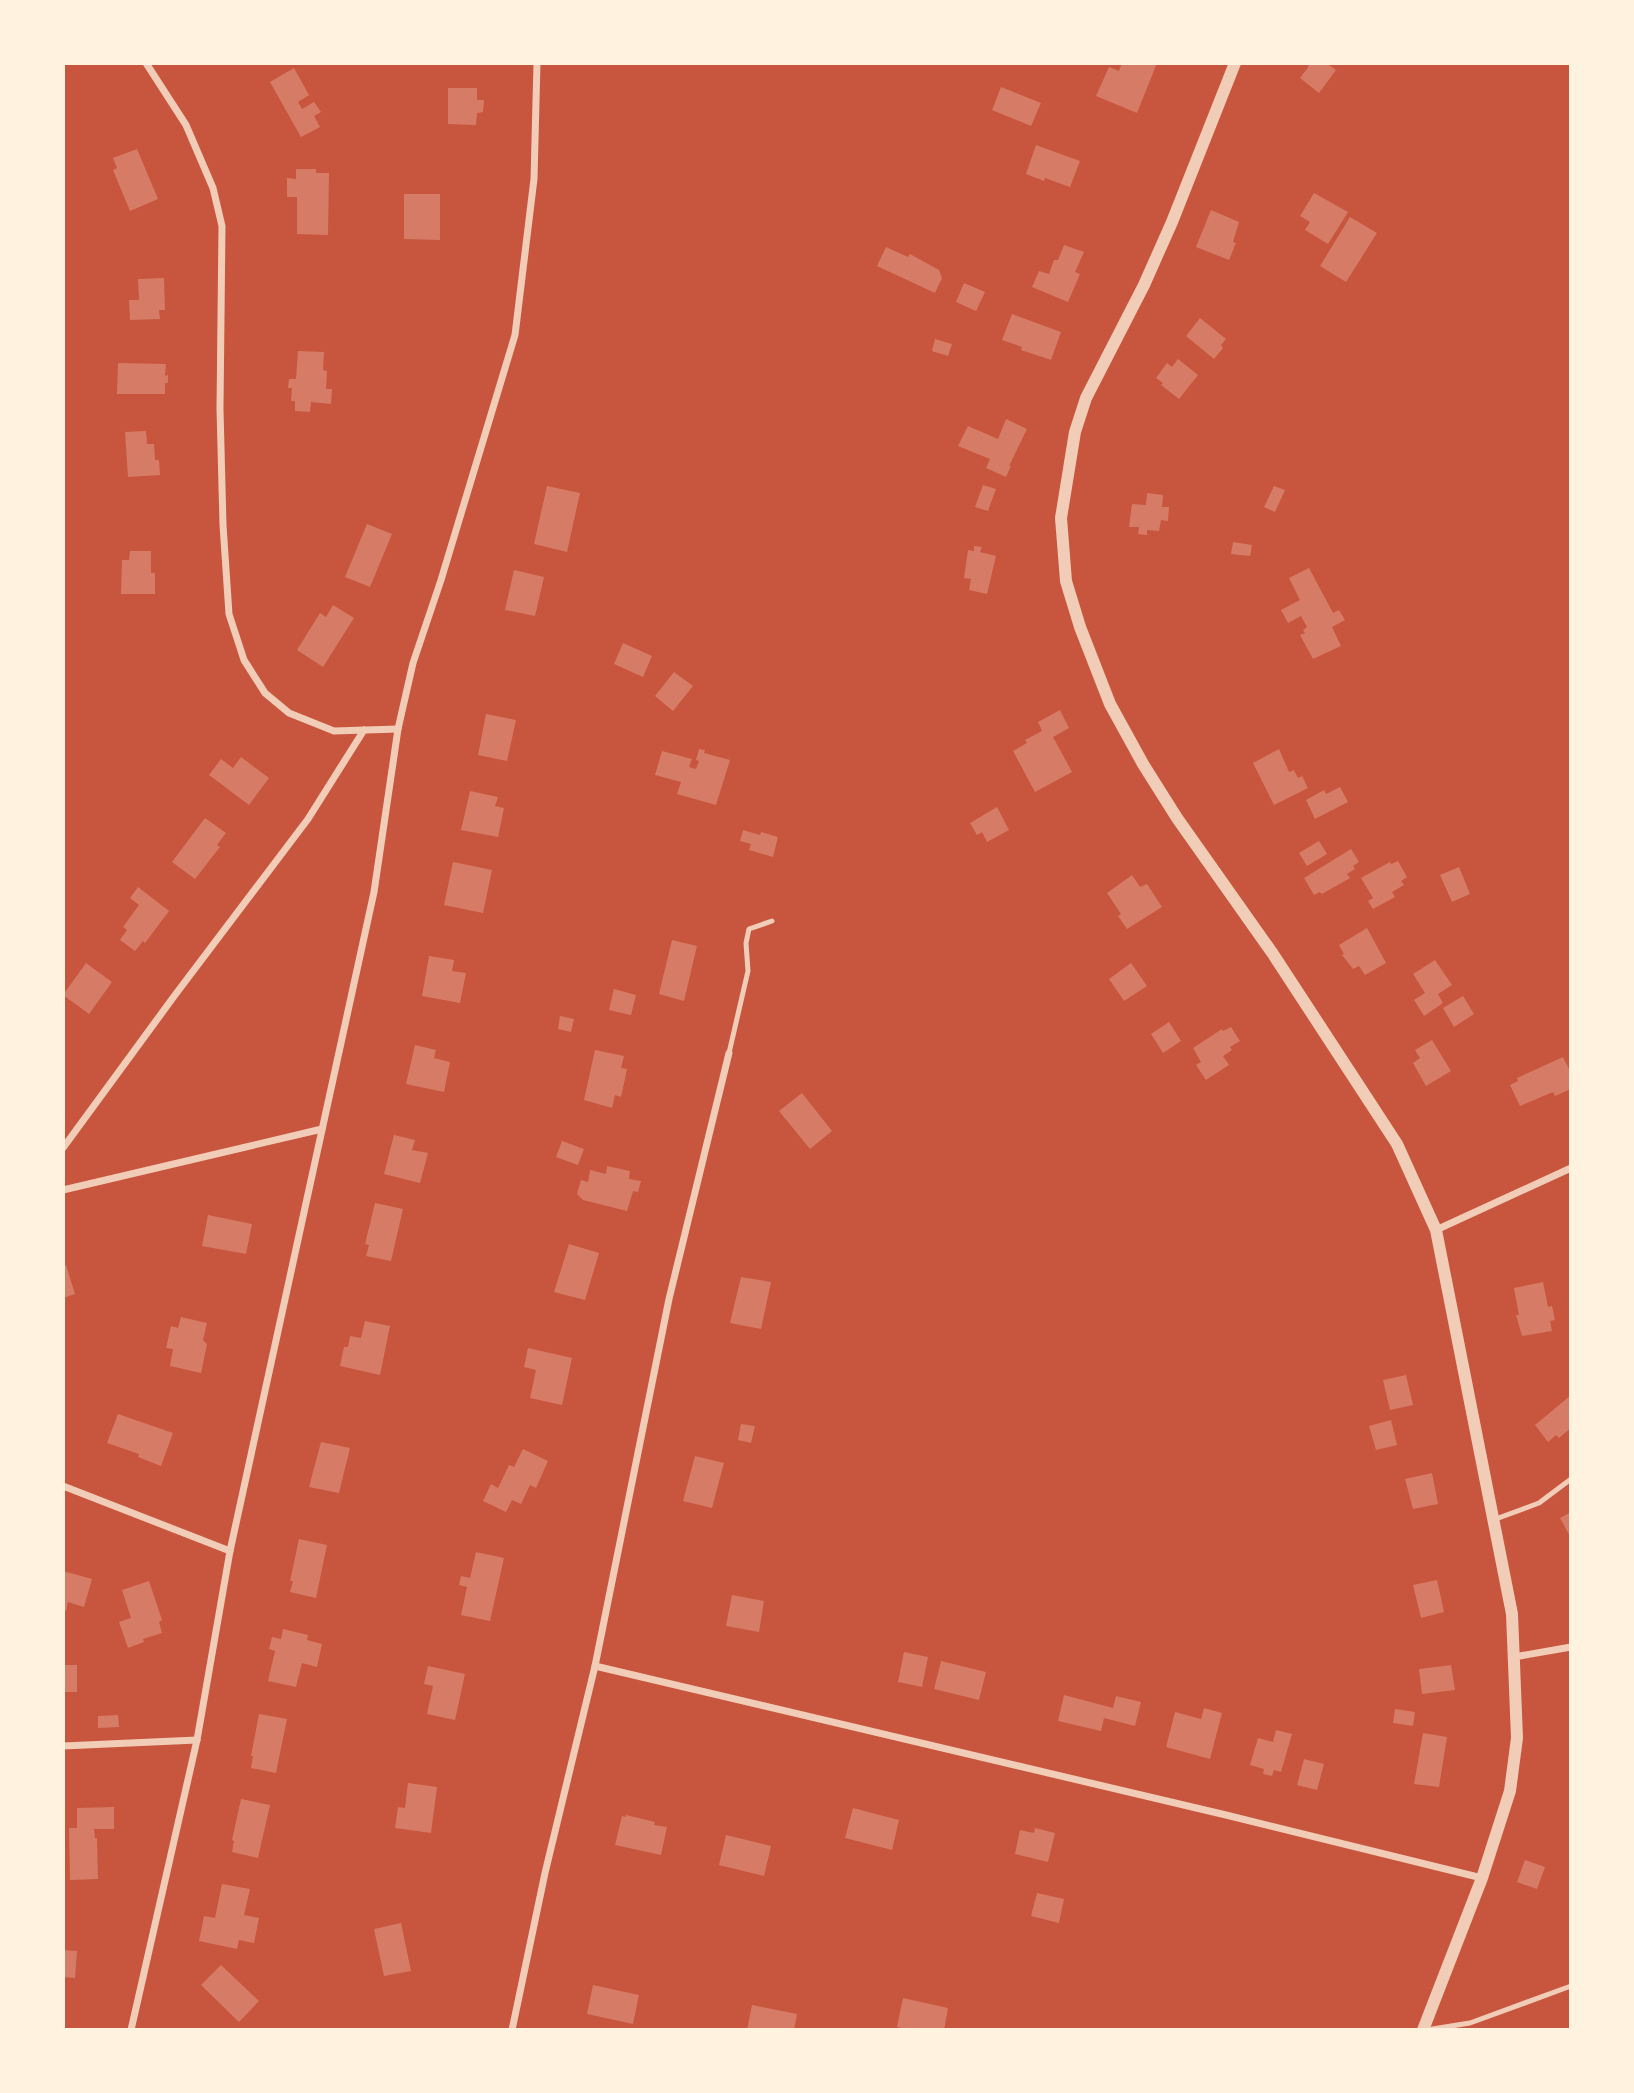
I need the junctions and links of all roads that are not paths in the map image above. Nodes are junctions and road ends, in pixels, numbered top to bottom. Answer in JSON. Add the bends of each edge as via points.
{"nodes":[{"id":1,"x":146,"y":63,"type":"edge"},
{"id":2,"x":537,"y":63,"type":"edge"},
{"id":3,"x":1235,"y":63,"type":"edge"},
{"id":4,"x":398,"y":729,"type":"junction"},
{"id":5,"x":364,"y":730,"type":"junction"},
{"id":6,"x":772,"y":921,"type":"dead end"},
{"id":7,"x":729,"y":1053,"type":"joint"},
{"id":8,"x":322,"y":1129,"type":"junction"},
{"id":9,"x":63,"y":1148,"type":"edge"},
{"id":10,"x":1571,"y":1168,"type":"edge"},
{"id":11,"x":63,"y":1190,"type":"edge"},
{"id":12,"x":1436,"y":1230,"type":"junction"},
{"id":13,"x":1571,"y":1479,"type":"edge"},
{"id":14,"x":63,"y":1486,"type":"edge"},
{"id":15,"x":1493,"y":1520,"type":"junction"},
{"id":16,"x":230,"y":1550,"type":"junction"},
{"id":17,"x":1571,"y":1647,"type":"edge"},
{"id":18,"x":1514,"y":1657,"type":"junction"},
{"id":19,"x":595,"y":1666,"type":"junction"},
{"id":20,"x":197,"y":1740,"type":"junction"},
{"id":21,"x":63,"y":1746,"type":"edge"},
{"id":22,"x":1482,"y":1878,"type":"junction"},
{"id":23,"x":1571,"y":1986,"type":"edge"},
{"id":24,"x":131,"y":2030,"type":"edge"},
{"id":25,"x":512,"y":2030,"type":"edge"},
{"id":26,"x":1423,"y":2030,"type":"edge"}],
"edges":[{"from":1,"to":5,"type":"street","via":[[186,125],[214,188],[222,226],[223,525],[229,614],[244,660],[265,693],[289,713],[334,732]]},
{"from":2,"to":4,"type":"street","via":[[534,179],[515,335],[413,663]]},
{"from":3,"to":12,"type":"street","via":[[1144,285],[1086,398],[1075,432],[1061,518],[1066,581],[1110,704],[1143,764],[1397,1144]]},
{"from":4,"to":5,"type":"street"},
{"from":4,"to":8,"type":"street","via":[[374,892]]},
{"from":5,"to":9,"type":"street","via":[[308,819]]},
{"from":6,"to":7,"type":"lane","via":[[749,929],[748,971]]},
{"from":7,"to":19,"type":"street","via":[[669,1299]]},
{"from":8,"to":11,"type":"street"},
{"from":8,"to":16,"type":"street"},
{"from":10,"to":12,"type":"street"},
{"from":12,"to":15,"type":"street"},
{"from":13,"to":15,"type":"lane","via":[[1539,1503]]},
{"from":14,"to":16,"type":"street"},
{"from":15,"to":18,"type":"street","via":[[1512,1614]]},
{"from":16,"to":20,"type":"street"},
{"from":17,"to":18,"type":"street"},
{"from":18,"to":22,"type":"street","via":[[1517,1738],[1510,1791]]},
{"from":19,"to":22,"type":"street"},
{"from":19,"to":25,"type":"street"},
{"from":20,"to":21,"type":"street"},
{"from":20,"to":24,"type":"street"},
{"from":22,"to":26,"type":"street"},
{"from":23,"to":26,"type":"lane","via":[[1470,2023]]}]}
